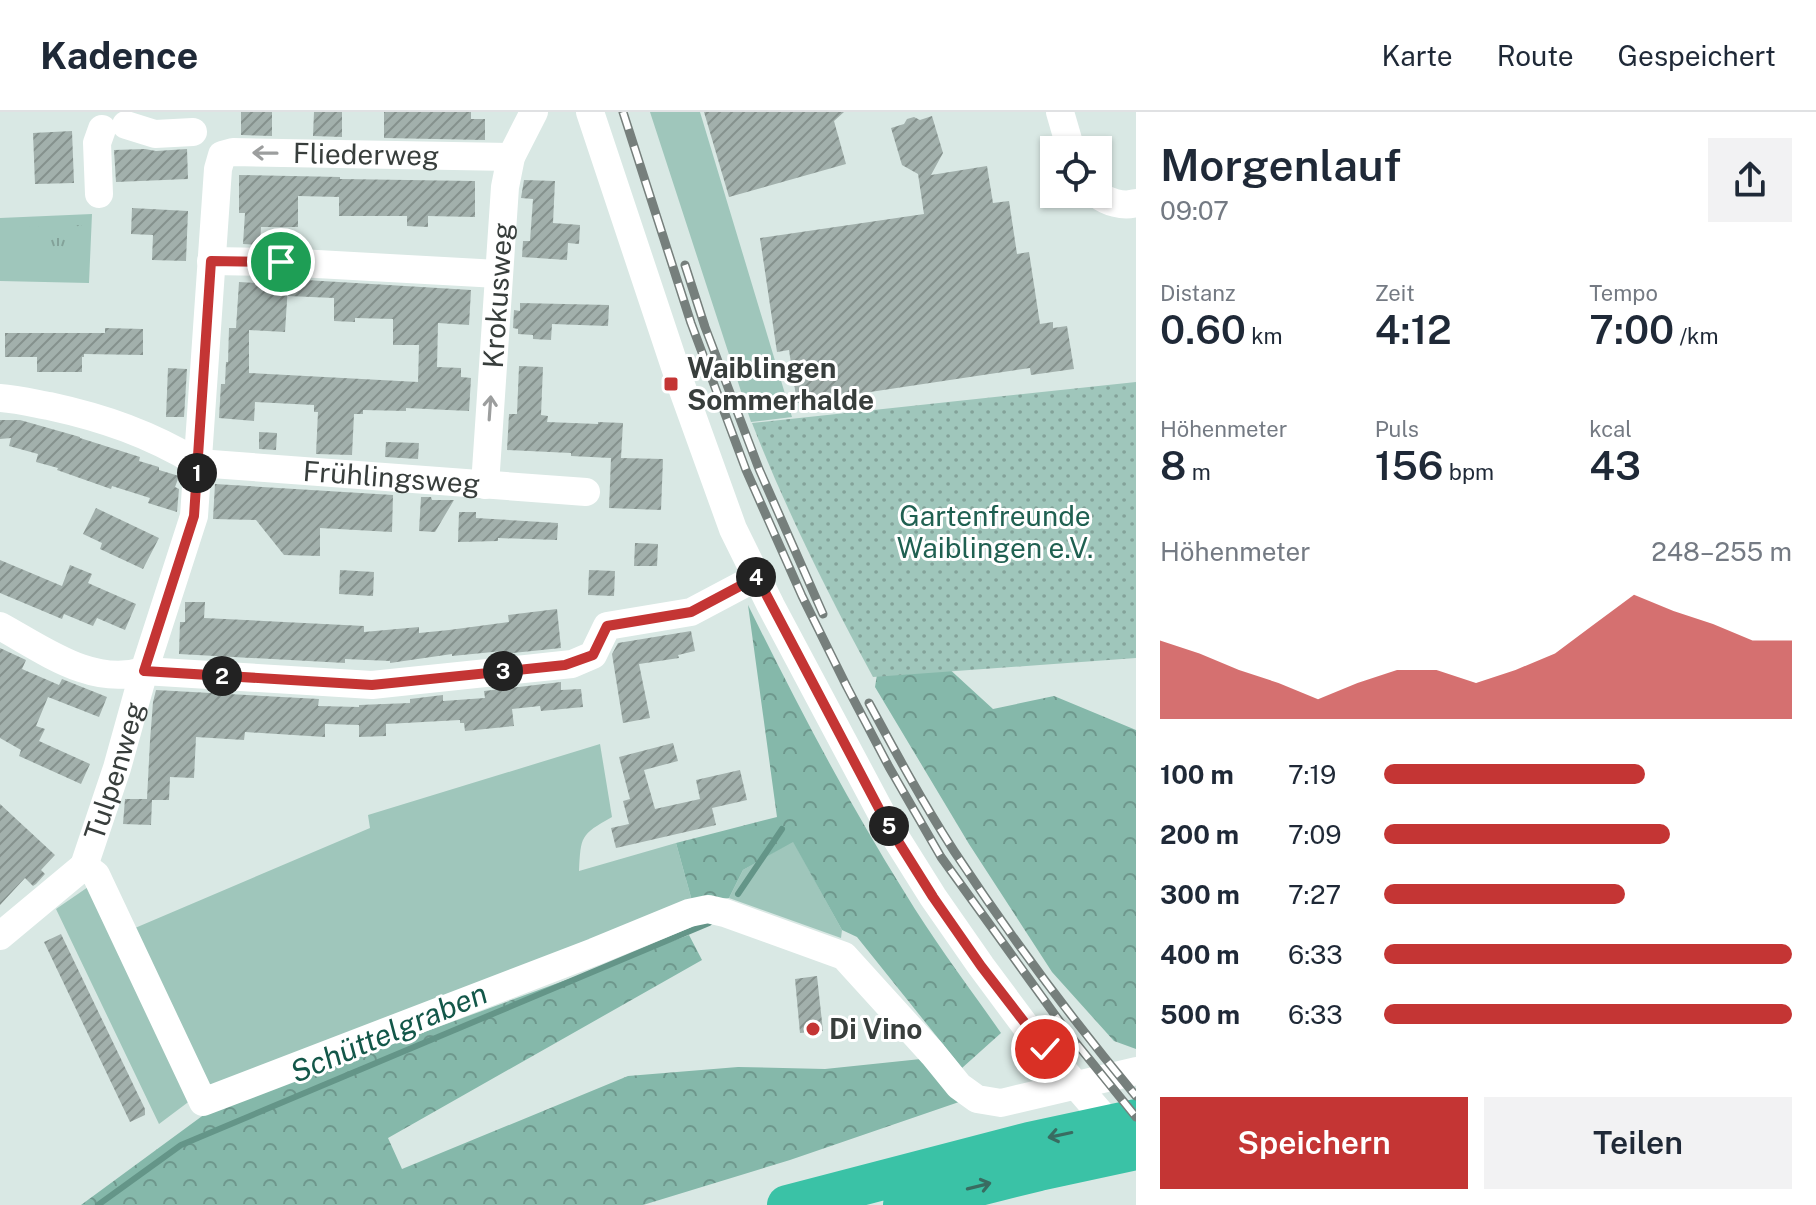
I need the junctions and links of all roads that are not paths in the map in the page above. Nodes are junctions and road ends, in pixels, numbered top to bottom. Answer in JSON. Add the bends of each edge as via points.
{"nodes":[{"id":1,"x":534,"y":112,"type":"edge"},
{"id":2,"x":590,"y":112,"type":"edge"},
{"id":3,"x":1060,"y":112,"type":"edge"},
{"id":4,"x":113,"y":120,"type":"edge"},
{"id":5,"x":193,"y":132,"type":"dead end"},
{"id":6,"x":1067,"y":136,"type":"edge"},
{"id":7,"x":222,"y":155,"type":"joint"},
{"id":8,"x":511,"y":157,"type":"junction"},
{"id":9,"x":99,"y":194,"type":"dead end"},
{"id":10,"x":1112,"y":202,"type":"edge"},
{"id":11,"x":1136,"y":203,"type":"edge"},
{"id":12,"x":215,"y":261,"type":"junction"},
{"id":13,"x":498,"y":274,"type":"junction"},
{"id":14,"x":0,"y":398,"type":"edge"},
{"id":15,"x":198,"y":463,"type":"junction"},
{"id":16,"x":485,"y":485,"type":"junction"},
{"id":17,"x":586,"y":492,"type":"dead end"},
{"id":18,"x":757,"y":577,"type":"junction"},
{"id":19,"x":0,"y":626,"type":"edge"},
{"id":20,"x":144,"y":671,"type":"junction"},
{"id":21,"x":84,"y":866,"type":"junction"},
{"id":22,"x":0,"y":936,"type":"edge"},
{"id":23,"x":1136,"y":1071,"type":"edge"},
{"id":24,"x":1136,"y":1119,"type":"edge"},
{"id":25,"x":1136,"y":1152,"type":"edge"},
{"id":26,"x":787,"y":1205,"type":"edge"},
{"id":27,"x":903,"y":1205,"type":"edge"}],
"edges":[{"from":1,"to":8,"type":"street","name":"Krokusweg"},
{"from":2,"to":18,"type":"street","via":[[680,382],[733,529]]},
{"from":3,"to":6,"type":"street"},
{"from":4,"to":5,"type":"street","via":[[155,134]]},
{"from":4,"to":9,"type":"street","via":[[97,143]]},
{"from":8,"to":7,"type":"street","name":"Fliederweg","one_way":true},
{"from":7,"to":12,"type":"street","name":"Tulpenweg"},
{"from":8,"to":13,"type":"street","name":"Krokusweg"},
{"from":10,"to":11,"type":"street"},
{"from":12,"to":13,"type":"street"},
{"from":12,"to":15,"type":"street","name":"Tulpenweg"},
{"from":16,"to":13,"type":"street","name":"Krokusweg","one_way":true},
{"from":14,"to":15,"type":"street","via":[[130,428]]},
{"from":15,"to":16,"type":"street","name":"Frühlingsweg"},
{"from":15,"to":20,"type":"street","name":"Tulpenweg","via":[[194,516]]},
{"from":16,"to":17,"type":"street","name":"Frühlingsweg"},
{"from":18,"to":20,"type":"street","via":[[691,612],[607,626],[593,655],[565,665],[372,685]]},
{"from":18,"to":25,"type":"street","via":[[886,822],[933,897],[1045,1049]]},
{"from":19,"to":20,"type":"street","via":[[91,672],[130,676]]},
{"from":20,"to":21,"type":"street","name":"Tulpenweg"},
{"from":21,"to":22,"type":"street"},
{"from":21,"to":23,"type":"street","via":[[96,875],[203,1102],[689,913],[717,911],[844,956],[959,1086],[977,1099],[1001,1103]]},
{"from":24,"to":26,"type":"highway","one_way":true},
{"from":27,"to":25,"type":"highway","one_way":true}]}
